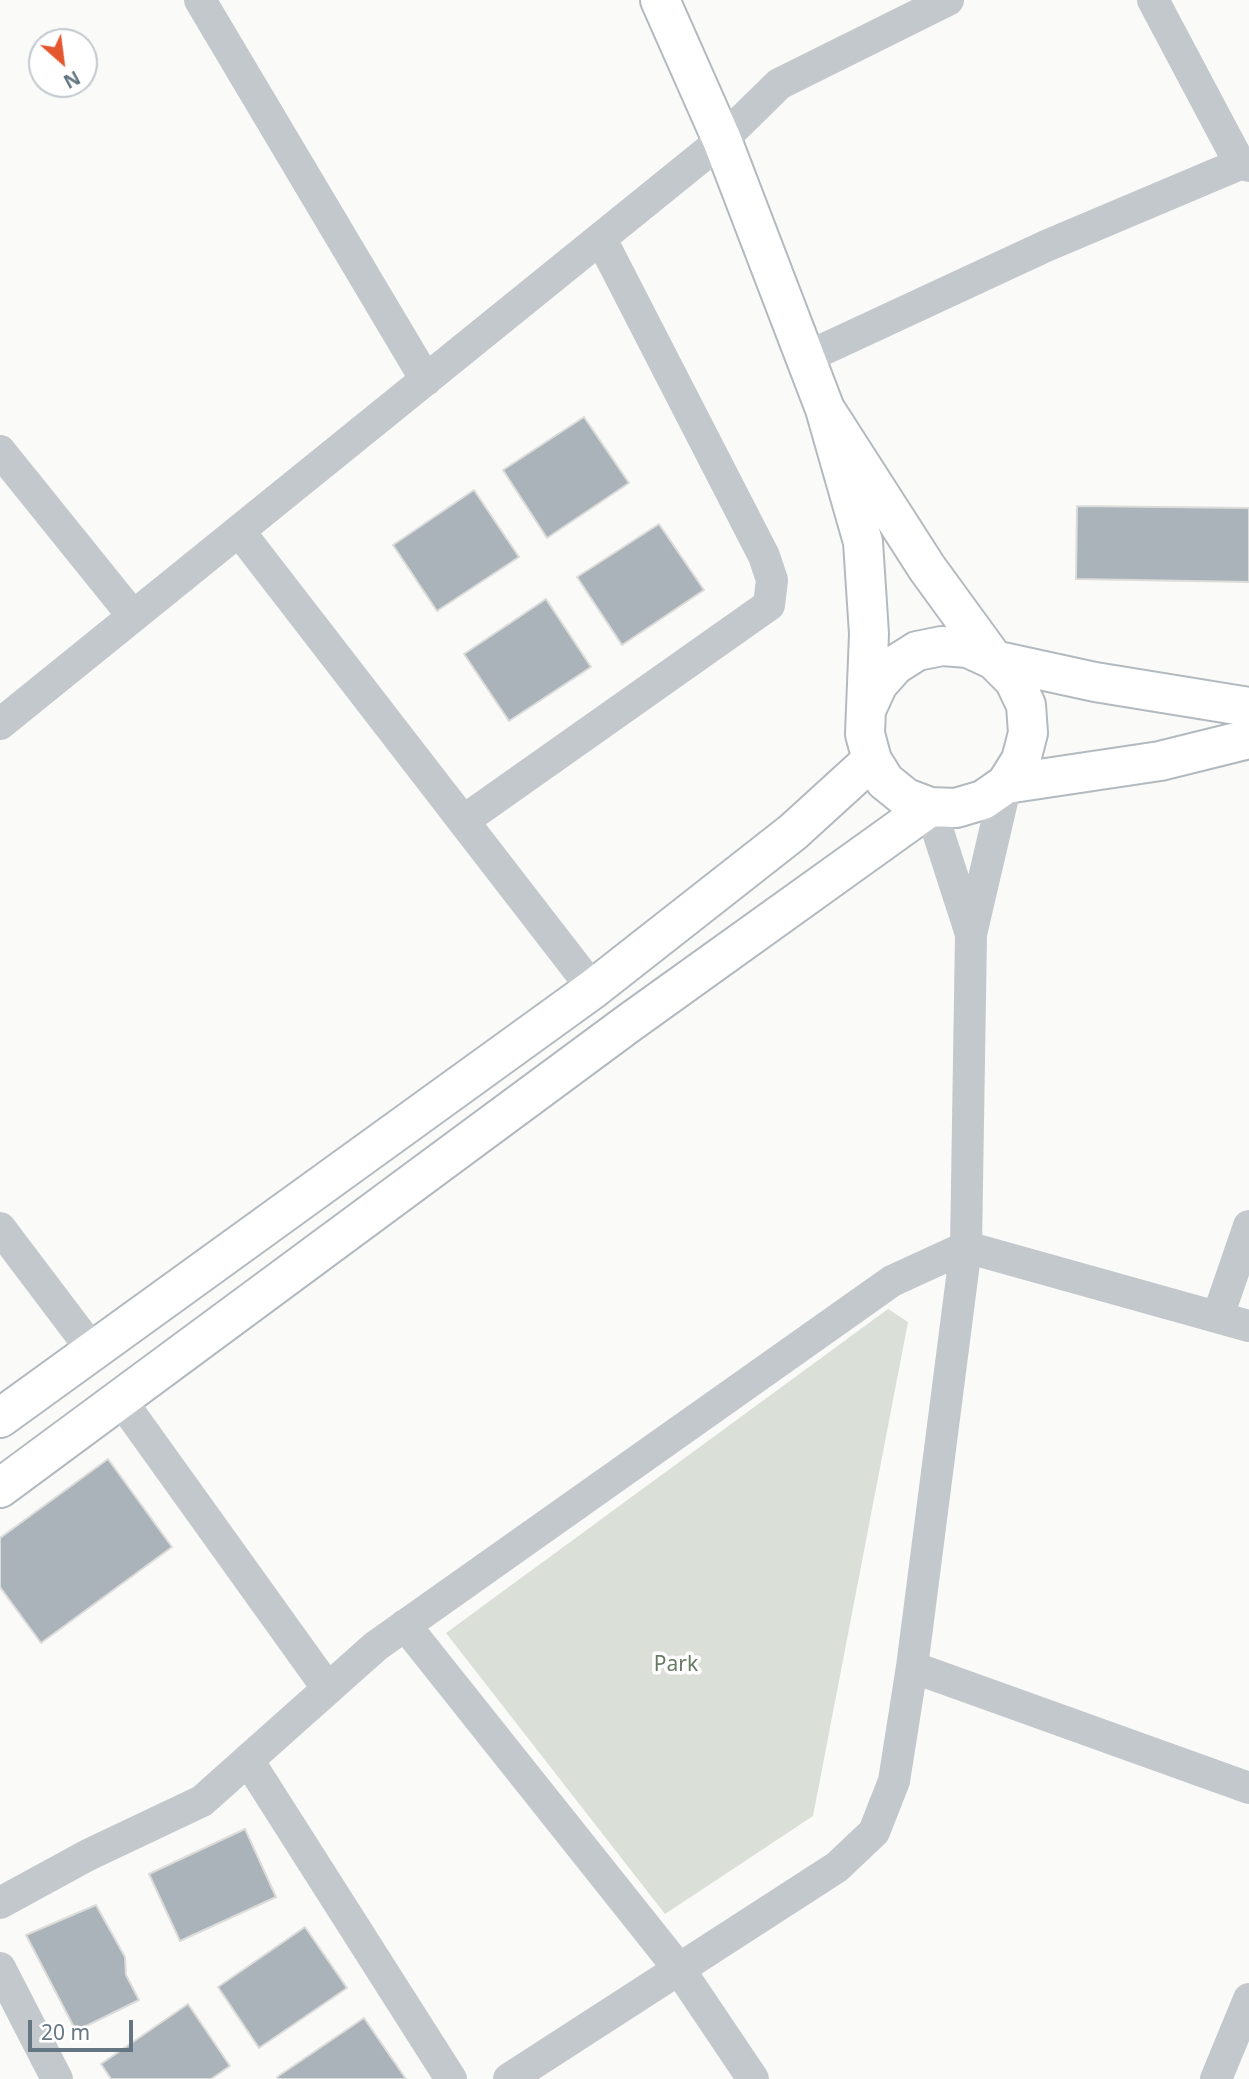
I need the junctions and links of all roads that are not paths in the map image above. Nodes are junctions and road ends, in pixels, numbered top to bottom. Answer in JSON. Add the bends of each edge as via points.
{"nodes":[{"id":1,"x":200,"y":0,"type":"edge"},
{"id":2,"x":660,"y":0,"type":"edge"},
{"id":3,"x":948,"y":0,"type":"edge"},
{"id":4,"x":1153,"y":0,"type":"edge"},
{"id":5,"x":722,"y":141,"type":"junction"},
{"id":6,"x":1244,"y":165,"type":"edge"},
{"id":7,"x":601,"y":239,"type":"junction"},
{"id":8,"x":805,"y":358,"type":"junction"},
{"id":9,"x":426,"y":380,"type":"junction"},
{"id":10,"x":825,"y":409,"type":"junction"},
{"id":11,"x":0,"y":451,"type":"edge"},
{"id":12,"x":239,"y":531,"type":"junction"},
{"id":13,"x":133,"y":617,"type":"junction"},
{"id":14,"x":994,"y":660,"type":"junction"},
{"id":15,"x":1249,"y":707,"type":"edge"},
{"id":16,"x":867,"y":708,"type":"junction"},
{"id":17,"x":0,"y":724,"type":"edge"},
{"id":18,"x":1249,"y":739,"type":"edge"},
{"id":19,"x":872,"y":760,"type":"junction"},
{"id":20,"x":1006,"y":783,"type":"junction"},
{"id":21,"x":930,"y":807,"type":"junction"},
{"id":22,"x":463,"y":821,"type":"junction"},
{"id":23,"x":971,"y":934,"type":"junction"},
{"id":24,"x":593,"y":989,"type":"junction"},
{"id":25,"x":1249,"y":1226,"type":"edge"},
{"id":26,"x":0,"y":1228,"type":"edge"},
{"id":27,"x":966,"y":1247,"type":"junction"},
{"id":28,"x":1218,"y":1316,"type":"junction"},
{"id":29,"x":1249,"y":1326,"type":"edge"},
{"id":30,"x":93,"y":1350,"type":"junction"},
{"id":31,"x":120,"y":1399,"type":"junction"},
{"id":32,"x":0,"y":1418,"type":"edge"},
{"id":33,"x":0,"y":1488,"type":"edge"},
{"id":34,"x":405,"y":1625,"type":"junction"},
{"id":35,"x":912,"y":1667,"type":"junction"},
{"id":36,"x":328,"y":1689,"type":"junction"},
{"id":37,"x":248,"y":1760,"type":"junction"},
{"id":38,"x":1249,"y":1788,"type":"edge"},
{"id":39,"x":0,"y":1903,"type":"edge"},
{"id":40,"x":0,"y":1968,"type":"edge"},
{"id":41,"x":679,"y":1969,"type":"junction"},
{"id":42,"x":1249,"y":1999,"type":"edge"},
{"id":43,"x":57,"y":2079,"type":"edge"},
{"id":44,"x":451,"y":2079,"type":"edge"},
{"id":45,"x":509,"y":2079,"type":"edge"},
{"id":46,"x":753,"y":2079,"type":"edge"},
{"id":47,"x":1216,"y":2079,"type":"edge"}],
"edges":[{"from":1,"to":9,"type":"street"},
{"from":2,"to":5,"type":"street"},
{"from":3,"to":5,"type":"street","via":[[779,84]]},
{"from":4,"to":6,"type":"street"},
{"from":5,"to":7,"type":"street"},
{"from":5,"to":8,"type":"street"},
{"from":6,"to":8,"type":"street","via":[[1046,246]]},
{"from":7,"to":9,"type":"street"},
{"from":7,"to":22,"type":"street","via":[[764,556],[772,580],[769,605]]},
{"from":8,"to":10,"type":"street"},
{"from":9,"to":12,"type":"street"},
{"from":10,"to":14,"type":"street","via":[[927,568]]},
{"from":10,"to":16,"type":"street","via":[[863,542],[869,634]]},
{"from":11,"to":13,"type":"street"},
{"from":12,"to":13,"type":"street"},
{"from":12,"to":22,"type":"street"},
{"from":13,"to":17,"type":"street"},
{"from":14,"to":15,"type":"street"},
{"from":14,"to":16,"type":"street","via":[[968,648],[942,646],[917,651],[895,665],[878,684]]},
{"from":14,"to":20,"type":"street","via":[[1014,680],[1026,705],[1028,733],[1021,760]]},
{"from":16,"to":19,"type":"street","via":[[865,734]]},
{"from":18,"to":20,"type":"street","via":[[1160,761]]},
{"from":19,"to":21,"type":"street","via":[[896,790]]},
{"from":19,"to":24,"type":"street","via":[[793,832]]},
{"from":20,"to":21,"type":"street","via":[[983,800],[956,808]]},
{"from":20,"to":23,"type":"street"},
{"from":21,"to":23,"type":"street"},
{"from":21,"to":31,"type":"street"},
{"from":22,"to":24,"type":"street"},
{"from":23,"to":27,"type":"street"},
{"from":24,"to":30,"type":"street"},
{"from":25,"to":28,"type":"street"},
{"from":26,"to":30,"type":"street"},
{"from":27,"to":28,"type":"street"},
{"from":27,"to":34,"type":"street","via":[[891,1281]]},
{"from":27,"to":35,"type":"street"},
{"from":28,"to":29,"type":"street"},
{"from":30,"to":32,"type":"street"},
{"from":31,"to":33,"type":"street"},
{"from":31,"to":36,"type":"street"},
{"from":34,"to":36,"type":"street"},
{"from":34,"to":41,"type":"street"},
{"from":35,"to":38,"type":"street"},
{"from":35,"to":41,"type":"street","via":[[894,1781],[874,1832],[837,1867]]},
{"from":36,"to":37,"type":"street"},
{"from":37,"to":39,"type":"street","via":[[202,1801]]},
{"from":37,"to":44,"type":"street"},
{"from":40,"to":43,"type":"street"},
{"from":41,"to":45,"type":"street"},
{"from":41,"to":46,"type":"street"},
{"from":42,"to":47,"type":"street"}]}
